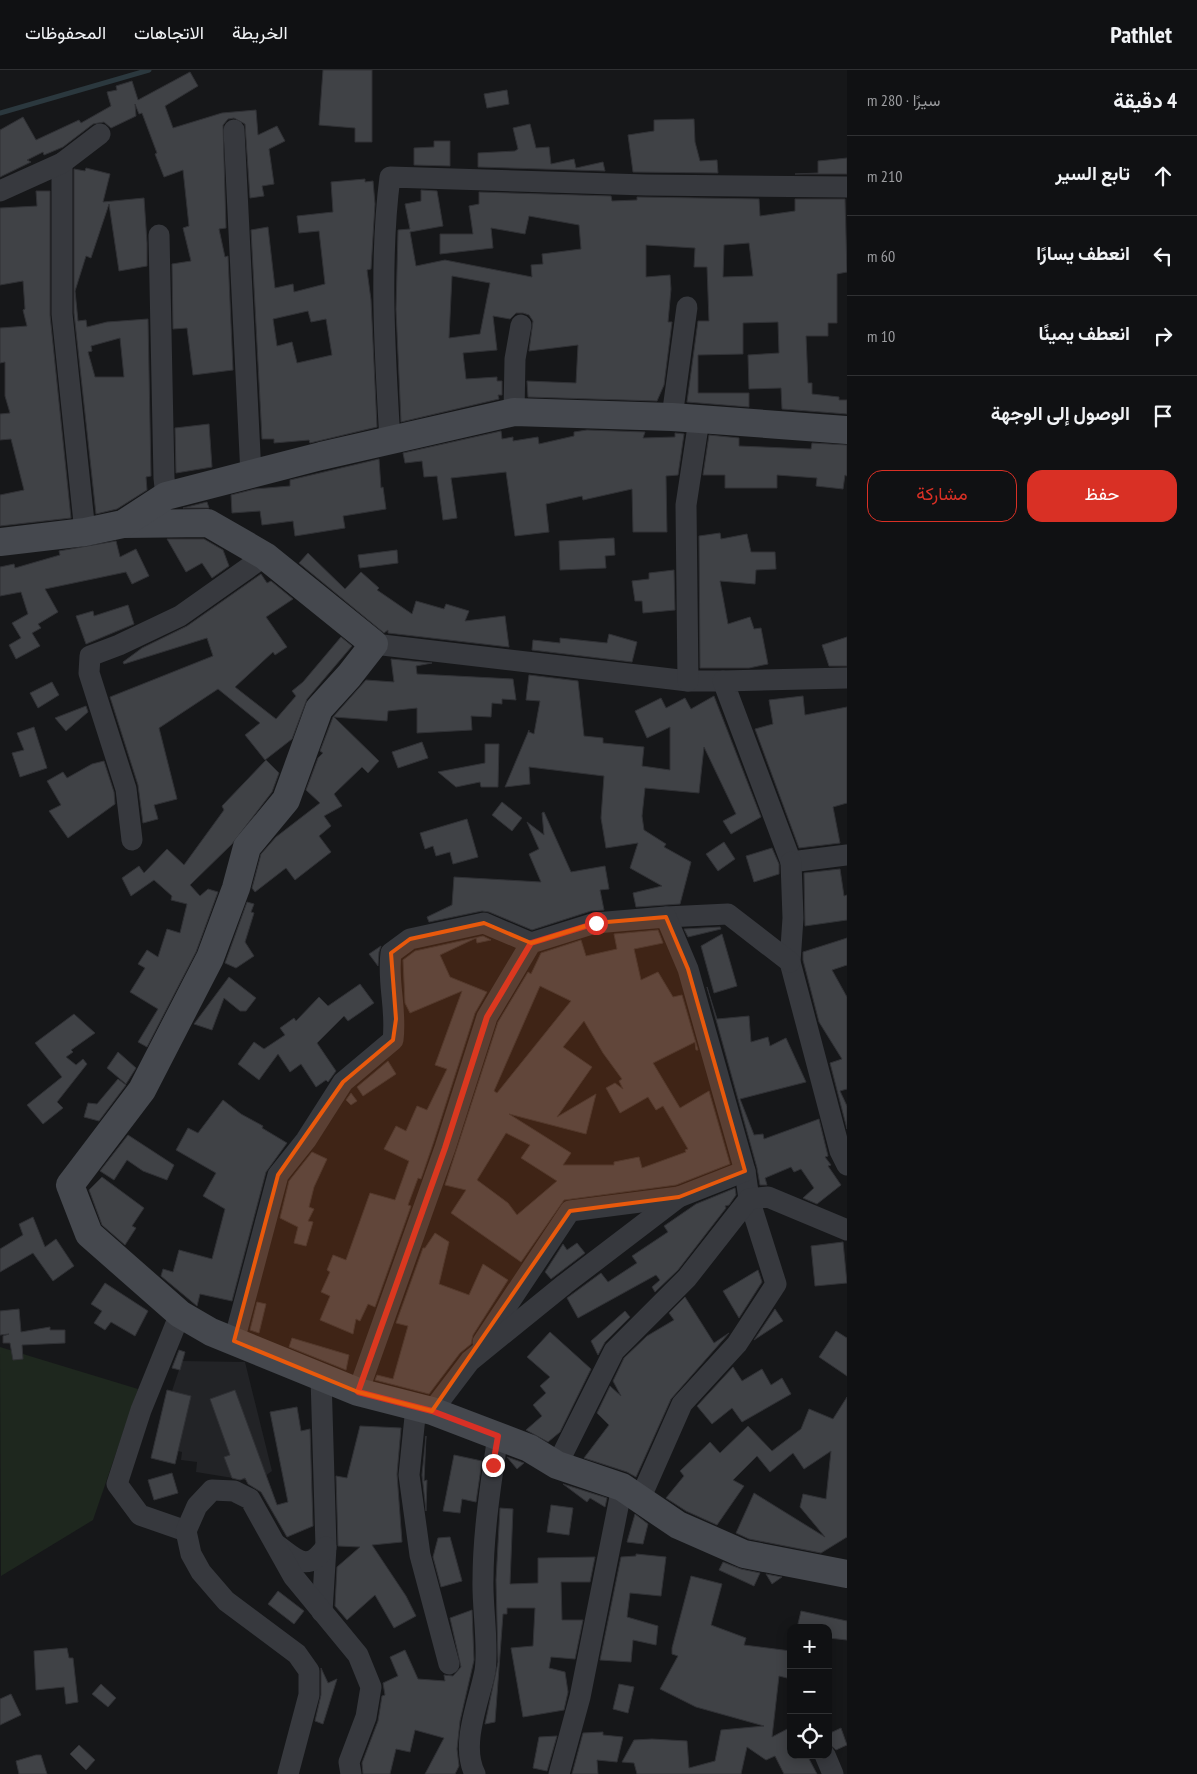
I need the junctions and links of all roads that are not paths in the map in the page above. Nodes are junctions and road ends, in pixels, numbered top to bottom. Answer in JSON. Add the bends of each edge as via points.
{"nodes":[{"id":1,"x":234,"y":130,"type":"dead end"},
{"id":2,"x":100,"y":134,"type":"dead end"},
{"id":3,"x":62,"y":163,"type":"junction"},
{"id":4,"x":847,"y":187,"type":"edge"},
{"id":5,"x":0,"y":192,"type":"edge"},
{"id":6,"x":159,"y":235,"type":"dead end"},
{"id":7,"x":687,"y":307,"type":"dead end"},
{"id":8,"x":520,"y":325,"type":"dead end"},
{"id":9,"x":514,"y":412,"type":"junction"},
{"id":10,"x":672,"y":417,"type":"junction"},
{"id":11,"x":699,"y":420,"type":"junction"},
{"id":12,"x":847,"y":430,"type":"edge"},
{"id":13,"x":390,"y":441,"type":"junction"},
{"id":14,"x":251,"y":475,"type":"junction"},
{"id":15,"x":166,"y":496,"type":"junction"},
{"id":16,"x":123,"y":524,"type":"junction"},
{"id":17,"x":85,"y":532,"type":"junction"},
{"id":18,"x":0,"y":542,"type":"edge"},
{"id":19,"x":265,"y":556,"type":"junction"},
{"id":20,"x":374,"y":644,"type":"junction"},
{"id":21,"x":847,"y":678,"type":"edge"},
{"id":22,"x":688,"y":681,"type":"junction"},
{"id":23,"x":723,"y":682,"type":"junction"},
{"id":24,"x":132,"y":840,"type":"dead end"},
{"id":25,"x":847,"y":855,"type":"edge"},
{"id":26,"x":791,"y":862,"type":"junction"},
{"id":27,"x":666,"y":917,"type":"junction"},
{"id":28,"x":531,"y":943,"type":"junction"},
{"id":29,"x":790,"y":962,"type":"junction"},
{"id":30,"x":847,"y":1166,"type":"edge"},
{"id":31,"x":745,"y":1171,"type":"junction"},
{"id":32,"x":679,"y":1196,"type":"junction"},
{"id":33,"x":749,"y":1199,"type":"junction"},
{"id":34,"x":847,"y":1230,"type":"edge"},
{"id":35,"x":180,"y":1314,"type":"junction"},
{"id":36,"x":234,"y":1341,"type":"junction"},
{"id":37,"x":470,"y":1361,"type":"junction"},
{"id":38,"x":322,"y":1377,"type":"junction"},
{"id":39,"x":358,"y":1392,"type":"junction"},
{"id":40,"x":424,"y":1409,"type":"junction"},
{"id":41,"x":498,"y":1436,"type":"junction"},
{"id":42,"x":557,"y":1465,"type":"junction"},
{"id":43,"x":631,"y":1493,"type":"junction"},
{"id":44,"x":186,"y":1531,"type":"junction"},
{"id":45,"x":271,"y":1540,"type":"junction"},
{"id":46,"x":326,"y":1547,"type":"junction"},
{"id":47,"x":847,"y":1574,"type":"edge"},
{"id":48,"x":322,"y":1612,"type":"junction"},
{"id":49,"x":448,"y":1664,"type":"dead end"},
{"id":50,"x":827,"y":1759,"type":"edge"},
{"id":51,"x":288,"y":1774,"type":"edge"},
{"id":52,"x":351,"y":1774,"type":"edge"},
{"id":53,"x":475,"y":1774,"type":"edge"},
{"id":54,"x":559,"y":1774,"type":"edge"},
{"id":55,"x":833,"y":1774,"type":"edge"}],
"edges":[{"from":1,"to":14,"type":"street"},
{"from":2,"to":3,"type":"street"},
{"from":3,"to":5,"type":"street"},
{"from":3,"to":17,"type":"street","via":[[62,314]]},
{"from":4,"to":13,"type":"street","via":[[390,178],[385,225]]},
{"from":6,"to":15,"type":"street"},
{"from":7,"to":10,"type":"street"},
{"from":8,"to":9,"type":"street","via":[[515,358]]},
{"from":9,"to":10,"type":"street"},
{"from":9,"to":13,"type":"street"},
{"from":10,"to":11,"type":"street"},
{"from":11,"to":12,"type":"street"},
{"from":11,"to":22,"type":"street","via":[[686,505]]},
{"from":13,"to":14,"type":"street"},
{"from":14,"to":15,"type":"street"},
{"from":15,"to":16,"type":"street"},
{"from":16,"to":17,"type":"street"},
{"from":16,"to":19,"type":"street","via":[[208,523]]},
{"from":17,"to":18,"type":"street"},
{"from":19,"to":20,"type":"street"},
{"from":19,"to":24,"type":"street","via":[[180,616],[90,656],[89,673],[126,789]]},
{"from":20,"to":22,"type":"street"},
{"from":20,"to":35,"type":"street","via":[[319,709],[286,800],[247,847],[236,888],[210,958],[142,1090],[70,1185],[89,1234]]},
{"from":21,"to":23,"type":"street"},
{"from":22,"to":23,"type":"street"},
{"from":23,"to":26,"type":"street"},
{"from":25,"to":26,"type":"street"},
{"from":26,"to":29,"type":"street","via":[[793,918]]},
{"from":27,"to":28,"type":"street","via":[[596,923]]},
{"from":27,"to":29,"type":"street","via":[[728,914]]},
{"from":27,"to":31,"type":"street","via":[[688,969]]},
{"from":28,"to":36,"type":"street","via":[[484,923],[410,939],[391,953],[389,967],[396,1019],[392,1040],[344,1082],[306,1140],[278,1175]]},
{"from":28,"to":39,"type":"street","via":[[487,1017],[445,1148]]},
{"from":29,"to":30,"type":"street"},
{"from":31,"to":32,"type":"street"},
{"from":31,"to":33,"type":"street"},
{"from":32,"to":37,"type":"street"},
{"from":32,"to":37,"type":"street","via":[[570,1211]]},
{"from":33,"to":34,"type":"street","via":[[768,1197]]},
{"from":33,"to":42,"type":"street","via":[[687,1278],[614,1351]]},
{"from":33,"to":43,"type":"street","via":[[776,1284],[737,1344],[682,1404]]},
{"from":35,"to":36,"type":"street"},
{"from":35,"to":44,"type":"street","via":[[141,1410],[117,1484],[140,1514]]},
{"from":36,"to":38,"type":"street"},
{"from":37,"to":40,"type":"street"},
{"from":38,"to":39,"type":"street"},
{"from":38,"to":46,"type":"street"},
{"from":39,"to":40,"type":"street"},
{"from":40,"to":41,"type":"street"},
{"from":40,"to":49,"type":"street","via":[[409,1475],[420,1555]]},
{"from":41,"to":42,"type":"street","via":[[529,1448]]},
{"from":41,"to":53,"type":"street","via":[[483,1578],[485,1668],[470,1734],[469,1763]]},
{"from":42,"to":43,"type":"street"},
{"from":43,"to":47,"type":"street","via":[[678,1525],[744,1554]]},
{"from":43,"to":54,"type":"street"},
{"from":44,"to":45,"type":"street","via":[[196,1506],[212,1490],[234,1490],[250,1499]]},
{"from":44,"to":51,"type":"street","via":[[201,1572],[226,1601],[297,1654],[309,1671],[309,1695]]},
{"from":45,"to":46,"type":"street","via":[[298,1560],[310,1562],[317,1559]]},
{"from":45,"to":48,"type":"street","via":[[293,1576]]},
{"from":46,"to":48,"type":"street"},
{"from":48,"to":52,"type":"street","via":[[358,1656],[371,1687],[366,1718],[349,1762]]},
{"from":50,"to":55,"type":"street"}]}
